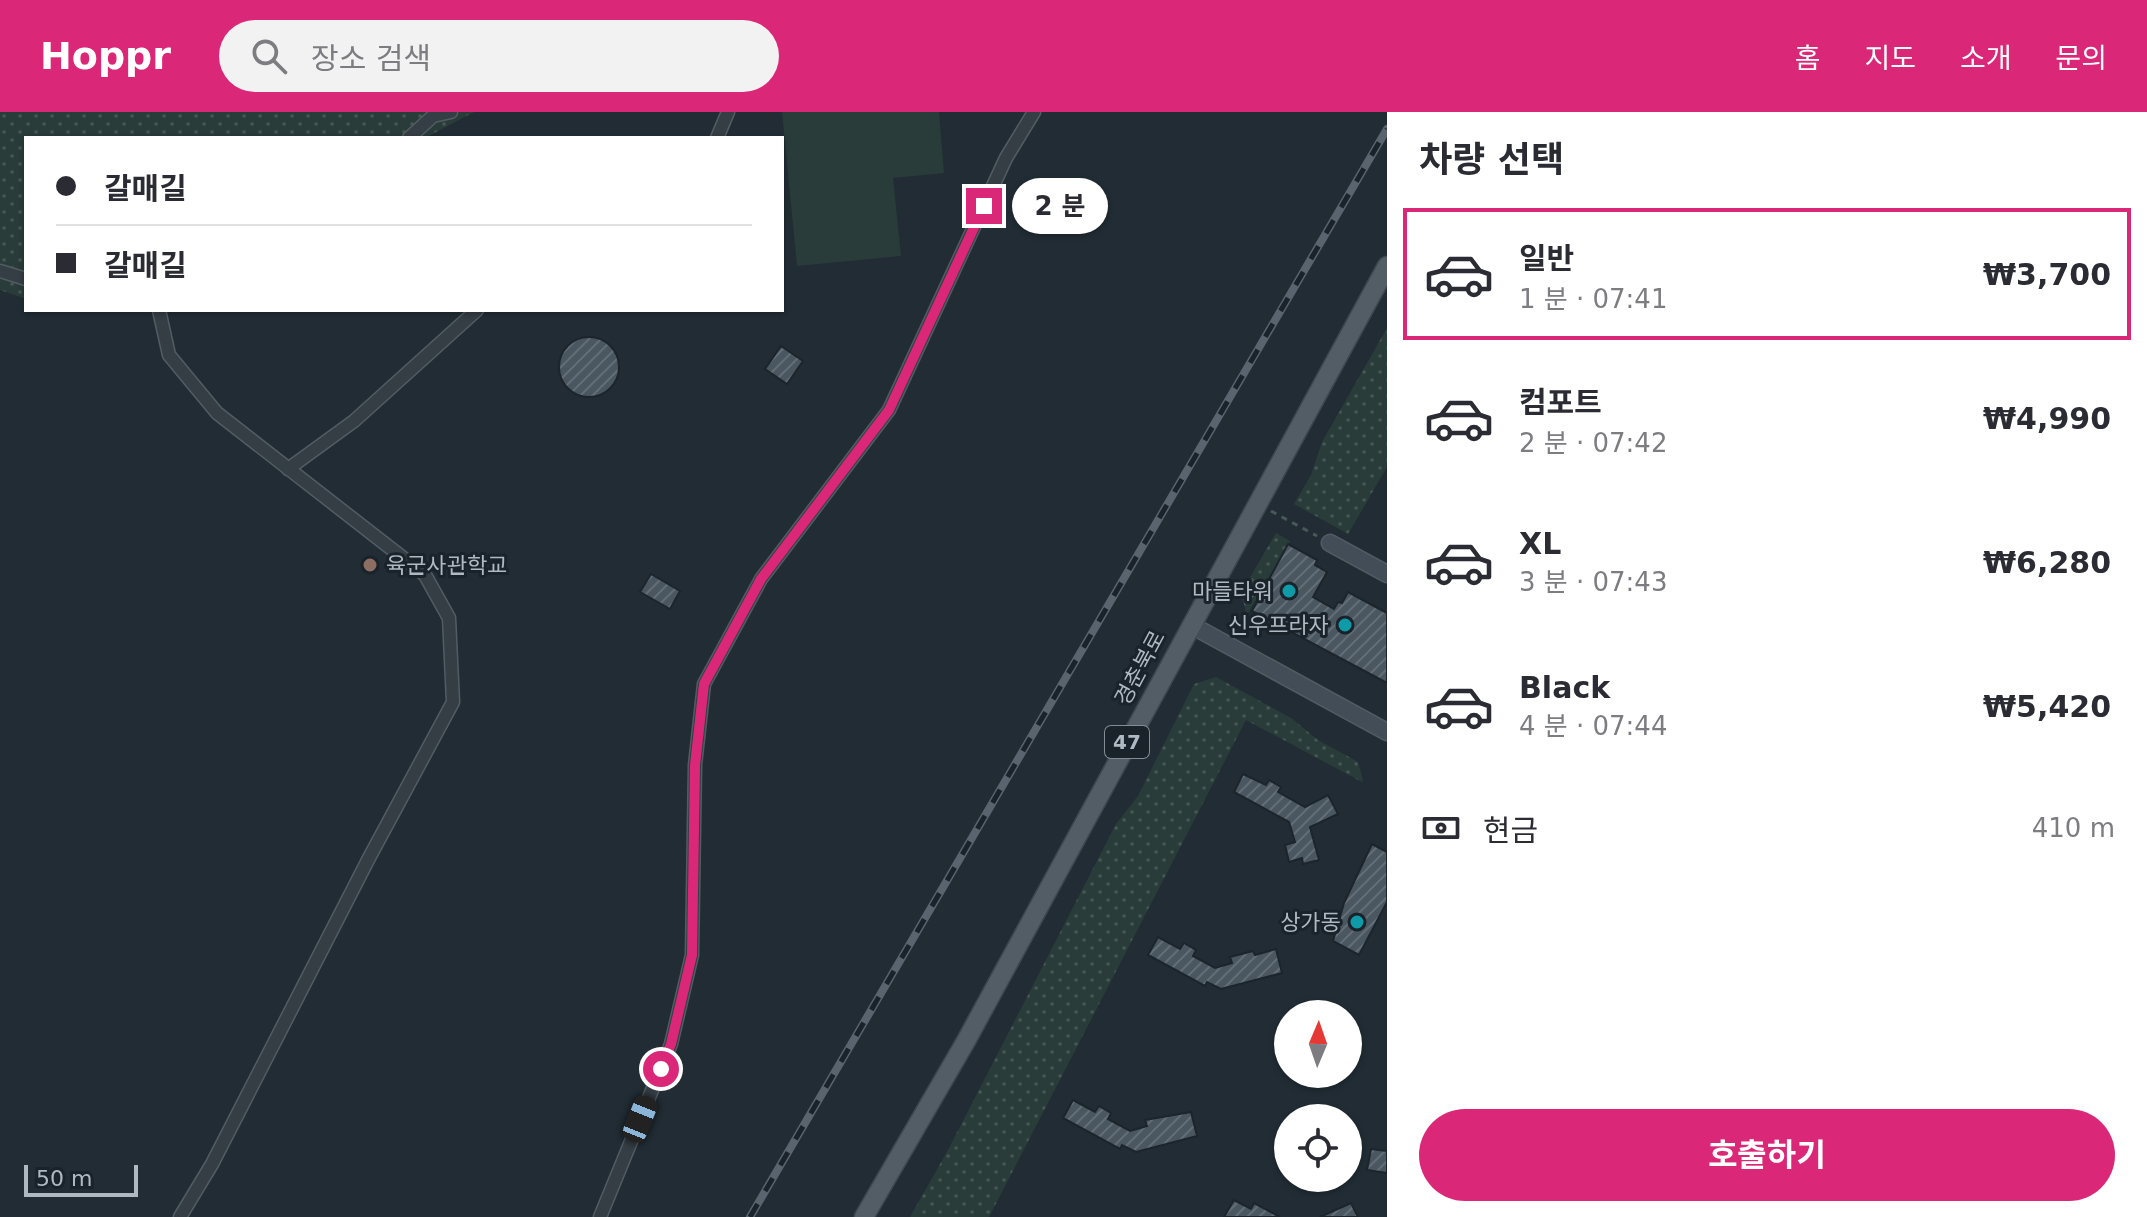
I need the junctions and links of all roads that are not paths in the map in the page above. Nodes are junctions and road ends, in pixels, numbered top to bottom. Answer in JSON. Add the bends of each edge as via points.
{"nodes":[{"id":1,"x":451,"y":112,"type":"edge"},
{"id":2,"x":728,"y":112,"type":"edge"},
{"id":3,"x":1034,"y":112,"type":"edge"},
{"id":4,"x":411,"y":136,"type":"edge"},
{"id":5,"x":718,"y":136,"type":"edge"},
{"id":6,"x":1387,"y":266,"type":"edge"},
{"id":7,"x":0,"y":271,"type":"edge"},
{"id":8,"x":24,"y":278,"type":"edge"},
{"id":9,"x":159,"y":312,"type":"edge"},
{"id":10,"x":475,"y":312,"type":"edge"},
{"id":11,"x":288,"y":469,"type":"junction"},
{"id":12,"x":1330,"y":543,"type":"road end"},
{"id":13,"x":1387,"y":574,"type":"edge"},
{"id":14,"x":1191,"y":625,"type":"junction"},
{"id":15,"x":1387,"y":732,"type":"edge"},
{"id":16,"x":180,"y":1217,"type":"edge"},
{"id":17,"x":600,"y":1217,"type":"edge"},
{"id":18,"x":864,"y":1217,"type":"edge"}],
"edges":[{"from":1,"to":4,"type":"street","via":[[433,116]]},
{"from":2,"to":5,"type":"street"},
{"from":3,"to":17,"type":"street","via":[[1006,158],[889,410],[761,579],[704,684],[695,765],[692,955],[671,1044]]},
{"from":6,"to":14,"type":"main road","name":"경춘북로","number":"47"},
{"from":7,"to":8,"type":"street"},
{"from":9,"to":11,"type":"street","via":[[169,355],[217,413]]},
{"from":10,"to":11,"type":"street","via":[[354,421]]},
{"from":11,"to":16,"type":"street","via":[[425,575],[449,618],[453,702]]},
{"from":12,"to":13,"type":"street"},
{"from":14,"to":15,"type":"street"},
{"from":14,"to":18,"type":"main road","name":"경춘북로","number":"47","via":[[966,1041]]}]}
